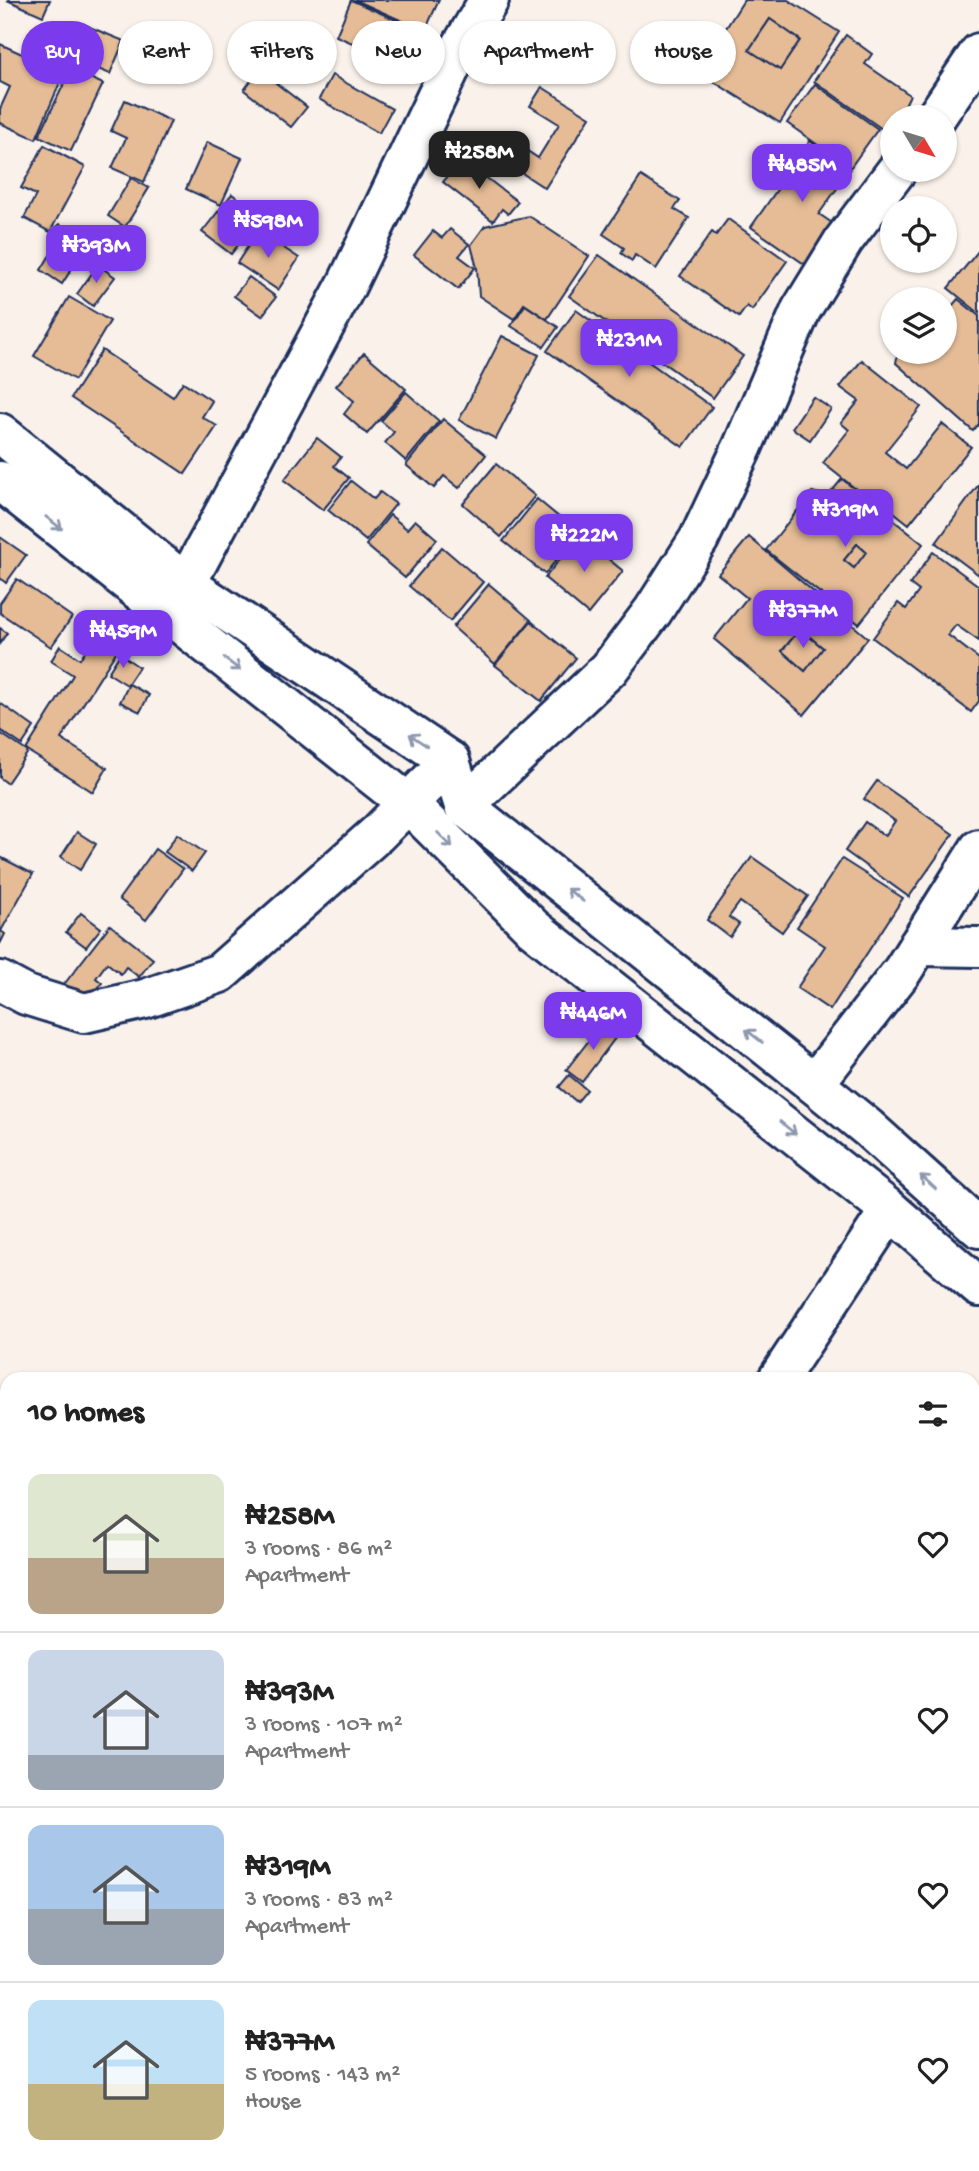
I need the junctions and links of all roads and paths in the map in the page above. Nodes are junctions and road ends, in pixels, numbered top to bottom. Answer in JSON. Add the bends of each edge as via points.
{"nodes":[{"id":1,"x":489,"y":0,"type":"edge"},
{"id":2,"x":979,"y":53,"type":"edge"},
{"id":3,"x":944,"y":105,"type":"edge"},
{"id":4,"x":888,"y":182,"type":"edge"},
{"id":5,"x":0,"y":433,"type":"edge"},
{"id":6,"x":0,"y":481,"type":"edge"},
{"id":7,"x":186,"y":584,"type":"junction"},
{"id":8,"x":450,"y":761,"type":"junction"},
{"id":9,"x":409,"y":804,"type":"junction"},
{"id":10,"x":464,"y":806,"type":"junction"},
{"id":11,"x":979,"y":849,"type":"edge"},
{"id":12,"x":918,"y":946,"type":"junction"},
{"id":13,"x":979,"y":947,"type":"edge"},
{"id":14,"x":0,"y":981,"type":"edge"},
{"id":15,"x":814,"y":1084,"type":"junction"},
{"id":16,"x":890,"y":1210,"type":"junction"},
{"id":17,"x":979,"y":1228,"type":"edge"},
{"id":18,"x":979,"y":1287,"type":"edge"},
{"id":19,"x":783,"y":1372,"type":"edge"}],
"edges":[{"from":1,"to":7,"type":"street","via":[[458,52],[347,284]]},
{"from":2,"to":3,"type":"street"},
{"from":4,"to":10,"type":"street","via":[[844,240],[801,310],[699,539],[653,611],[609,669]]},
{"from":5,"to":7,"type":"street"},
{"from":6,"to":9,"type":"street","one_way":true},
{"from":8,"to":7,"type":"street","one_way":true},
{"from":8,"to":9,"type":"street"},
{"from":8,"to":10,"type":"street"},
{"from":9,"to":14,"type":"street","via":[[220,974],[145,999],[83,1013],[26,995]]},
{"from":9,"to":16,"type":"street","one_way":true,"via":[[533,928]]},
{"from":15,"to":10,"type":"street","one_way":true},
{"from":11,"to":12,"type":"street"},
{"from":12,"to":13,"type":"street"},
{"from":12,"to":15,"type":"street"},
{"from":17,"to":15,"type":"street","one_way":true},
{"from":16,"to":18,"type":"street"},
{"from":16,"to":19,"type":"street"}]}
